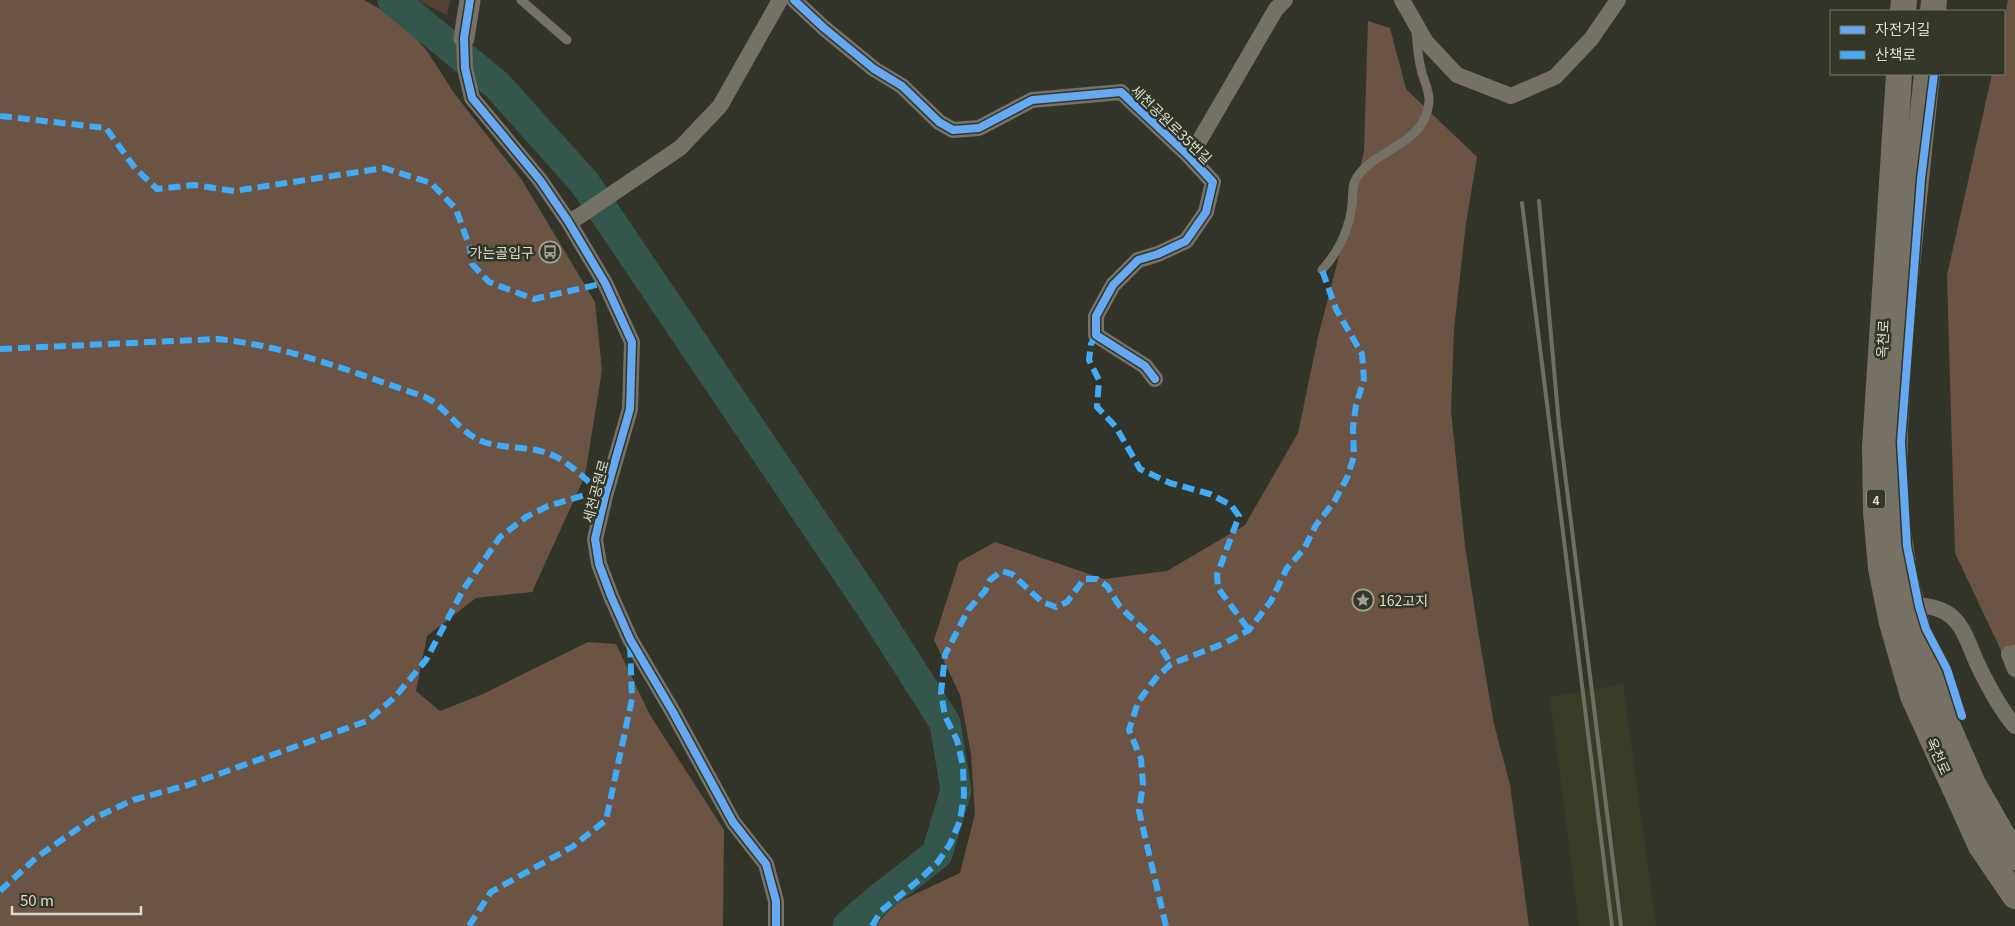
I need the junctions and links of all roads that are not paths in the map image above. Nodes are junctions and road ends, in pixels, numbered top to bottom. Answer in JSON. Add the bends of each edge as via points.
{"nodes":[{"id":1,"x":470,"y":0,"type":"edge"},
{"id":2,"x":521,"y":0,"type":"edge"},
{"id":3,"x":780,"y":0,"type":"edge"},
{"id":4,"x":794,"y":0,"type":"edge"},
{"id":5,"x":1284,"y":0,"type":"edge"},
{"id":6,"x":1402,"y":0,"type":"edge"},
{"id":7,"x":1618,"y":0,"type":"edge"},
{"id":8,"x":1415,"y":23,"type":"junction"},
{"id":9,"x":464,"y":38,"type":"joint"},
{"id":10,"x":567,"y":40,"type":"dead end"},
{"id":11,"x":1899,"y":75,"type":"edge"},
{"id":12,"x":1926,"y":75,"type":"edge"},
{"id":13,"x":1188,"y":155,"type":"junction"},
{"id":14,"x":573,"y":219,"type":"junction"},
{"id":15,"x":1322,"y":270,"type":"dead end"},
{"id":16,"x":1155,"y":379,"type":"dead end"},
{"id":17,"x":1900,"y":604,"type":"junction"},
{"id":18,"x":2015,"y":653,"type":"edge"},
{"id":19,"x":2015,"y":669,"type":"edge"},
{"id":20,"x":2015,"y":726,"type":"edge"},
{"id":21,"x":2015,"y":857,"type":"edge"},
{"id":22,"x":2015,"y":896,"type":"edge"},
{"id":23,"x":776,"y":926,"type":"edge"}],
"edges":[{"from":1,"to":9,"type":"street"},
{"from":2,"to":10,"type":"lane"},
{"from":3,"to":14,"type":"street","via":[[720,106],[680,148]]},
{"from":4,"to":13,"type":"street","name":"세천공원로35번길","via":[[874,69],[902,86],[939,122],[953,130],[979,128],[1032,100],[1121,92]]},
{"from":5,"to":13,"type":"street","name":"세천공원로35번길"},
{"from":6,"to":8,"type":"street"},
{"from":7,"to":8,"type":"street","via":[[1591,39],[1554,77],[1511,96],[1457,75],[1426,42]]},
{"from":8,"to":15,"type":"lane","via":[[1420,67],[1429,101],[1421,127],[1361,170],[1354,184],[1347,232]]},
{"from":9,"to":14,"type":"street","name":"세천공원로","via":[[472,98]]},
{"from":11,"to":17,"type":"main road","name":"옥천로","number":"4","via":[[1875,447],[1881,568]]},
{"from":12,"to":17,"type":"main road","name":"옥천로","number":"4","via":[[1902,314],[1895,428],[1894,504],[1905,577]]},
{"from":13,"to":16,"type":"street","name":"세천공원로35번길","via":[[1213,182],[1206,212],[1186,241],[1138,260],[1113,285],[1096,316],[1096,335],[1145,366]]},
{"from":14,"to":23,"type":"street","name":"세천공원로","via":[[632,342],[630,409],[595,539],[599,564],[630,639],[733,822],[766,864],[776,901]]},
{"from":17,"to":20,"type":"street","via":[[1926,606],[1954,618],[1999,703]]},
{"from":17,"to":21,"type":"main road","name":"옥천로","number":"4","via":[[1921,642],[1942,713],[1973,784]]},
{"from":17,"to":22,"type":"main road","name":"옥천로","number":"4","via":[[1912,696],[1980,846]]},
{"from":18,"to":19,"type":"street","via":[[2009,654]]}]}
